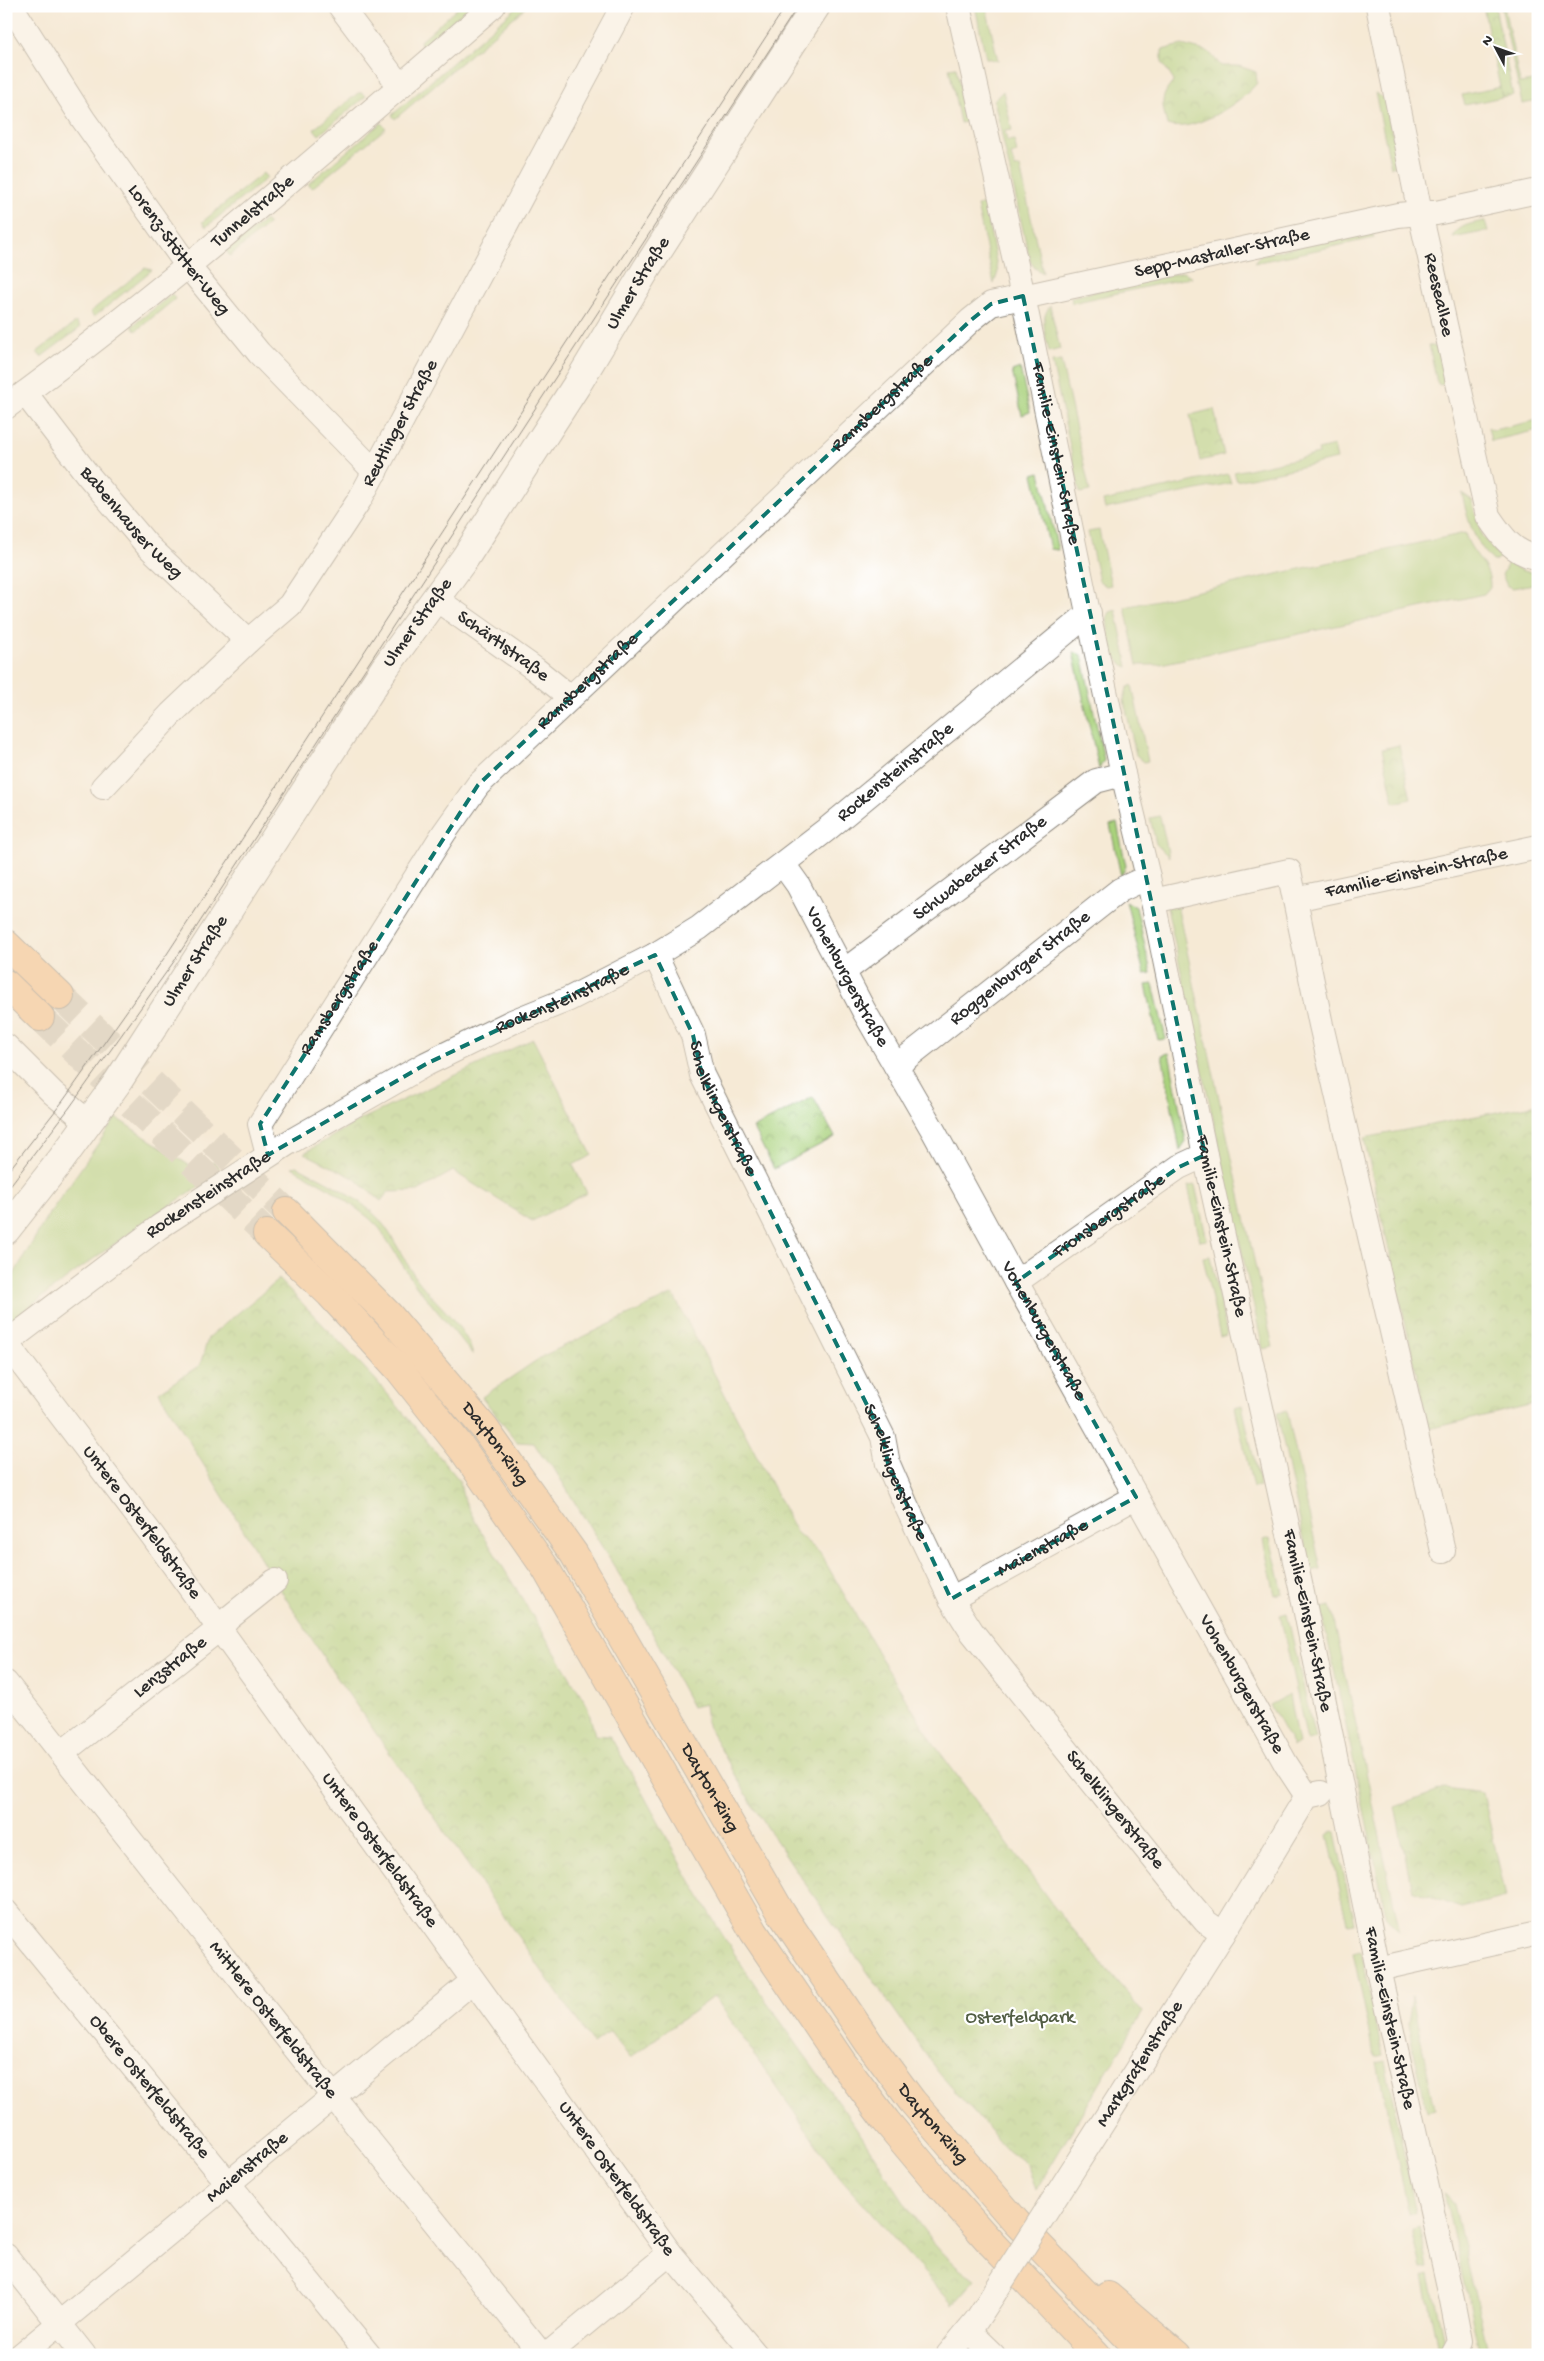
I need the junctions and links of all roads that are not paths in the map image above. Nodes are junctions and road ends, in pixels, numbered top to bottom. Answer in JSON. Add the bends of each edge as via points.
{"nodes":[{"id":1,"x":11,"y":6,"type":"edge"},
{"id":2,"x":340,"y":6,"type":"edge"},
{"id":3,"x":493,"y":6,"type":"edge"},
{"id":4,"x":623,"y":6,"type":"edge"},
{"id":5,"x":816,"y":6,"type":"edge"},
{"id":6,"x":958,"y":6,"type":"edge"},
{"id":7,"x":1378,"y":6,"type":"edge"},
{"id":8,"x":400,"y":86,"type":"junction"},
{"id":9,"x":1538,"y":191,"type":"edge"},
{"id":10,"x":1420,"y":213,"type":"junction"},
{"id":11,"x":187,"y":265,"type":"junction"},
{"id":12,"x":1024,"y":296,"type":"junction"},
{"id":13,"x":25,"y":393,"type":"junction"},
{"id":14,"x":6,"y":407,"type":"edge"},
{"id":15,"x":375,"y":472,"type":"junction"},
{"id":16,"x":1538,"y":557,"type":"edge"},
{"id":17,"x":436,"y":599,"type":"junction"},
{"id":18,"x":1089,"y":613,"type":"junction"},
{"id":19,"x":248,"y":641,"type":"junction"},
{"id":20,"x":570,"y":697,"type":"junction"},
{"id":21,"x":1123,"y":774,"type":"junction"},
{"id":22,"x":103,"y":787,"type":"dead end"},
{"id":23,"x":1538,"y":847,"type":"edge"},
{"id":24,"x":783,"y":864,"type":"junction"},
{"id":25,"x":1148,"y":877,"type":"junction"},
{"id":26,"x":1295,"y":899,"type":"junction"},
{"id":27,"x":1153,"y":901,"type":"junction"},
{"id":28,"x":6,"y":944,"type":"edge"},
{"id":29,"x":654,"y":956,"type":"junction"},
{"id":30,"x":843,"y":972,"type":"junction"},
{"id":31,"x":6,"y":984,"type":"edge"},
{"id":32,"x":60,"y":996,"type":"tunnel mouth"},
{"id":33,"x":40,"y":1017,"type":"tunnel mouth"},
{"id":34,"x":6,"y":1046,"type":"edge"},
{"id":35,"x":896,"y":1066,"type":"junction"},
{"id":36,"x":89,"y":1123,"type":"junction"},
{"id":37,"x":268,"y":1155,"type":"junction"},
{"id":38,"x":1205,"y":1155,"type":"junction"},
{"id":39,"x":287,"y":1212,"type":"tunnel mouth"},
{"id":40,"x":6,"y":1230,"type":"edge"},
{"id":41,"x":267,"y":1234,"type":"tunnel mouth"},
{"id":42,"x":1016,"y":1282,"type":"junction"},
{"id":43,"x":6,"y":1343,"type":"edge"},
{"id":44,"x":1136,"y":1497,"type":"junction"},
{"id":45,"x":1443,"y":1551,"type":"dead end"},
{"id":46,"x":275,"y":1580,"type":"dead end"},
{"id":47,"x":951,"y":1599,"type":"junction"},
{"id":48,"x":219,"y":1629,"type":"junction"},
{"id":49,"x":6,"y":1683,"type":"edge"},
{"id":50,"x":62,"y":1753,"type":"junction"},
{"id":51,"x":1340,"y":1788,"type":"junction"},
{"id":52,"x":1307,"y":1796,"type":"junction"},
{"id":53,"x":6,"y":1912,"type":"edge"},
{"id":54,"x":1538,"y":1933,"type":"edge"},
{"id":55,"x":1224,"y":1934,"type":"junction"},
{"id":56,"x":1378,"y":1969,"type":"junction"},
{"id":57,"x":473,"y":1981,"type":"junction"},
{"id":58,"x":333,"y":2096,"type":"junction"},
{"id":59,"x":229,"y":2184,"type":"junction"},
{"id":60,"x":1016,"y":2222,"type":"junction"},
{"id":61,"x":670,"y":2253,"type":"junction"},
{"id":62,"x":6,"y":2256,"type":"edge"},
{"id":63,"x":60,"y":2324,"type":"junction"},
{"id":64,"x":968,"y":2331,"type":"junction"},
{"id":65,"x":1091,"y":2349,"type":"edge"},
{"id":66,"x":1462,"y":2350,"type":"edge"},
{"id":67,"x":21,"y":2355,"type":"edge"},
{"id":68,"x":84,"y":2355,"type":"edge"},
{"id":69,"x":369,"y":2355,"type":"edge"},
{"id":70,"x":542,"y":2355,"type":"edge"},
{"id":71,"x":547,"y":2355,"type":"edge"},
{"id":72,"x":756,"y":2355,"type":"edge"},
{"id":73,"x":948,"y":2355,"type":"edge"},
{"id":74,"x":993,"y":2355,"type":"edge"},
{"id":75,"x":1145,"y":2355,"type":"edge"},
{"id":76,"x":1177,"y":2355,"type":"edge"}],
"edges":[{"from":1,"to":11,"type":"street","name":"Lorenz-Stötter-Weg","via":[[83,120]]},
{"from":2,"to":8,"type":"street"},
{"from":3,"to":8,"type":"street","name":"Tunnelstraße"},
{"from":4,"to":15,"type":"street","name":"Reutlinger Straße"},
{"from":5,"to":17,"type":"street","name":"Ulmer Straße","via":[[647,268],[576,386]]},
{"from":6,"to":12,"type":"street","name":"Familie-Einstein-Straße"},
{"from":7,"to":10,"type":"street","name":"Reeseallee"},
{"from":8,"to":11,"type":"street","name":"Tunnelstraße"},
{"from":9,"to":10,"type":"street","name":"Sepp-Mastaller-Straße","via":[[1436,213]]},
{"from":10,"to":12,"type":"street","name":"Sepp-Mastaller-Straße"},
{"from":10,"to":16,"type":"street","name":"Reeseallee","via":[[1488,516],[1513,548]]},
{"from":11,"to":13,"type":"street","name":"Tunnelstraße"},
{"from":11,"to":15,"type":"street","name":"Lorenz-Stötter-Weg","via":[[259,353]]},
{"from":12,"to":18,"type":"street","name":"Familie-Einstein-Straße"},
{"from":12,"to":20,"type":"street","name":"Ramsbergstraße","via":[[991,304],[971,320]]},
{"from":13,"to":14,"type":"street","name":"Tunnelstraße"},
{"from":13,"to":19,"type":"street","name":"Babenhauser Weg","via":[[147,545]]},
{"from":15,"to":19,"type":"street","name":"Reutlinger Straße","via":[[290,605]]},
{"from":17,"to":20,"type":"street","name":"Schärtlstraße"},
{"from":17,"to":36,"type":"street","name":"Ulmer Straße","via":[[384,669]]},
{"from":18,"to":21,"type":"street","name":"Familie-Einstein-Straße"},
{"from":18,"to":24,"type":"street","name":"Rockensteinstraße"},
{"from":19,"to":22,"type":"street","name":"Reutlinger Straße","via":[[171,714]]},
{"from":20,"to":37,"type":"street","name":"Ramsbergstraße","via":[[463,804],[260,1124]]},
{"from":21,"to":25,"type":"street","name":"Familie-Einstein-Straße"},
{"from":21,"to":30,"type":"street","name":"Schwabecker Straße","via":[[1096,781]]},
{"from":23,"to":26,"type":"street","name":"Familie-Einstein-Straße"},
{"from":24,"to":29,"type":"street","name":"Rockensteinstraße","via":[[699,928]]},
{"from":24,"to":30,"type":"street","name":"Vohenburgerstraße","via":[[798,885]]},
{"from":25,"to":27,"type":"street","name":"Familie-Einstein-Straße"},
{"from":25,"to":35,"type":"street","name":"Roggenburger Straße","via":[[1120,890]]},
{"from":26,"to":27,"type":"street","via":[[1290,871]]},
{"from":26,"to":45,"type":"street","via":[[1321,1025]]},
{"from":27,"to":38,"type":"street","name":"Familie-Einstein-Straße"},
{"from":28,"to":32,"type":"highway"},
{"from":29,"to":37,"type":"street","name":"Rockensteinstraße","via":[[426,1064]]},
{"from":29,"to":47,"type":"street","name":"Schelklingerstraße","via":[[693,1035],[702,1075],[882,1437],[888,1464]]},
{"from":30,"to":35,"type":"street","name":"Vohenburgerstraße"},
{"from":31,"to":33,"type":"highway"},
{"from":34,"to":36,"type":"street"},
{"from":35,"to":42,"type":"street","name":"Vohenburgerstraße"},
{"from":36,"to":40,"type":"street","name":"Ulmer Straße"},
{"from":37,"to":43,"type":"street","name":"Rockensteinstraße","via":[[159,1227]]},
{"from":38,"to":42,"type":"street","name":"Fronsbergstraße","via":[[1179,1167]]},
{"from":38,"to":51,"type":"street","name":"Familie-Einstein-Straße","via":[[1299,1580]]},
{"from":39,"to":60,"type":"highway","name":"Dayton-Ring","via":[[388,1314],[485,1429],[574,1554],[738,1842],[820,1973],[912,2101]]},
{"from":41,"to":65,"type":"highway","name":"Dayton-Ring","via":[[330,1294],[398,1368],[463,1450],[546,1569],[754,1932],[842,2062],[937,2182]]},
{"from":42,"to":44,"type":"street","name":"Vohenburgerstraße"},
{"from":43,"to":48,"type":"street","name":"Untere Osterfeldstraße","via":[[108,1475]]},
{"from":44,"to":47,"type":"street","name":"Maienstraße"},
{"from":44,"to":52,"type":"street","name":"Vohenburgerstraße"},
{"from":46,"to":48,"type":"street","name":"Lenzstraße"},
{"from":47,"to":55,"type":"street","name":"Schelklingerstraße","via":[[976,1638],[1165,1873],[1206,1922]]},
{"from":48,"to":50,"type":"street","name":"Lenzstraße"},
{"from":48,"to":57,"type":"street","name":"Untere Osterfeldstraße"},
{"from":49,"to":50,"type":"street","name":"Mittlere Osterfeldstraße"},
{"from":50,"to":58,"type":"street","name":"Mittlere Osterfeldstraße"},
{"from":51,"to":52,"type":"street"},
{"from":51,"to":56,"type":"street","name":"Familie-Einstein-Straße"},
{"from":52,"to":55,"type":"street","name":"Markgrafenstraße"},
{"from":53,"to":59,"type":"street","name":"Obere Osterfeldstraße"},
{"from":54,"to":56,"type":"street"},
{"from":55,"to":64,"type":"street","name":"Markgrafenstraße","bridge":true},
{"from":56,"to":66,"type":"street","name":"Familie-Einstein-Straße"},
{"from":57,"to":58,"type":"street","name":"Maienstraße"},
{"from":57,"to":61,"type":"street","name":"Untere Osterfeldstraße"},
{"from":58,"to":59,"type":"street","name":"Maienstraße"},
{"from":58,"to":70,"type":"street","name":"Mittlere Osterfeldstraße"},
{"from":59,"to":63,"type":"street","name":"Maienstraße"},
{"from":59,"to":69,"type":"street","name":"Obere Osterfeldstraße"},
{"from":60,"to":75,"type":"highway","name":"Dayton-Ring"},
{"from":60,"to":76,"type":"highway"},
{"from":61,"to":71,"type":"street"},
{"from":61,"to":72,"type":"street","name":"Untere Osterfeldstraße"},
{"from":62,"to":63,"type":"street"},
{"from":63,"to":67,"type":"street","name":"Maienstraße"},
{"from":63,"to":68,"type":"street"},
{"from":64,"to":73,"type":"street","name":"Markgrafenstraße"},
{"from":64,"to":74,"type":"street"}]}
